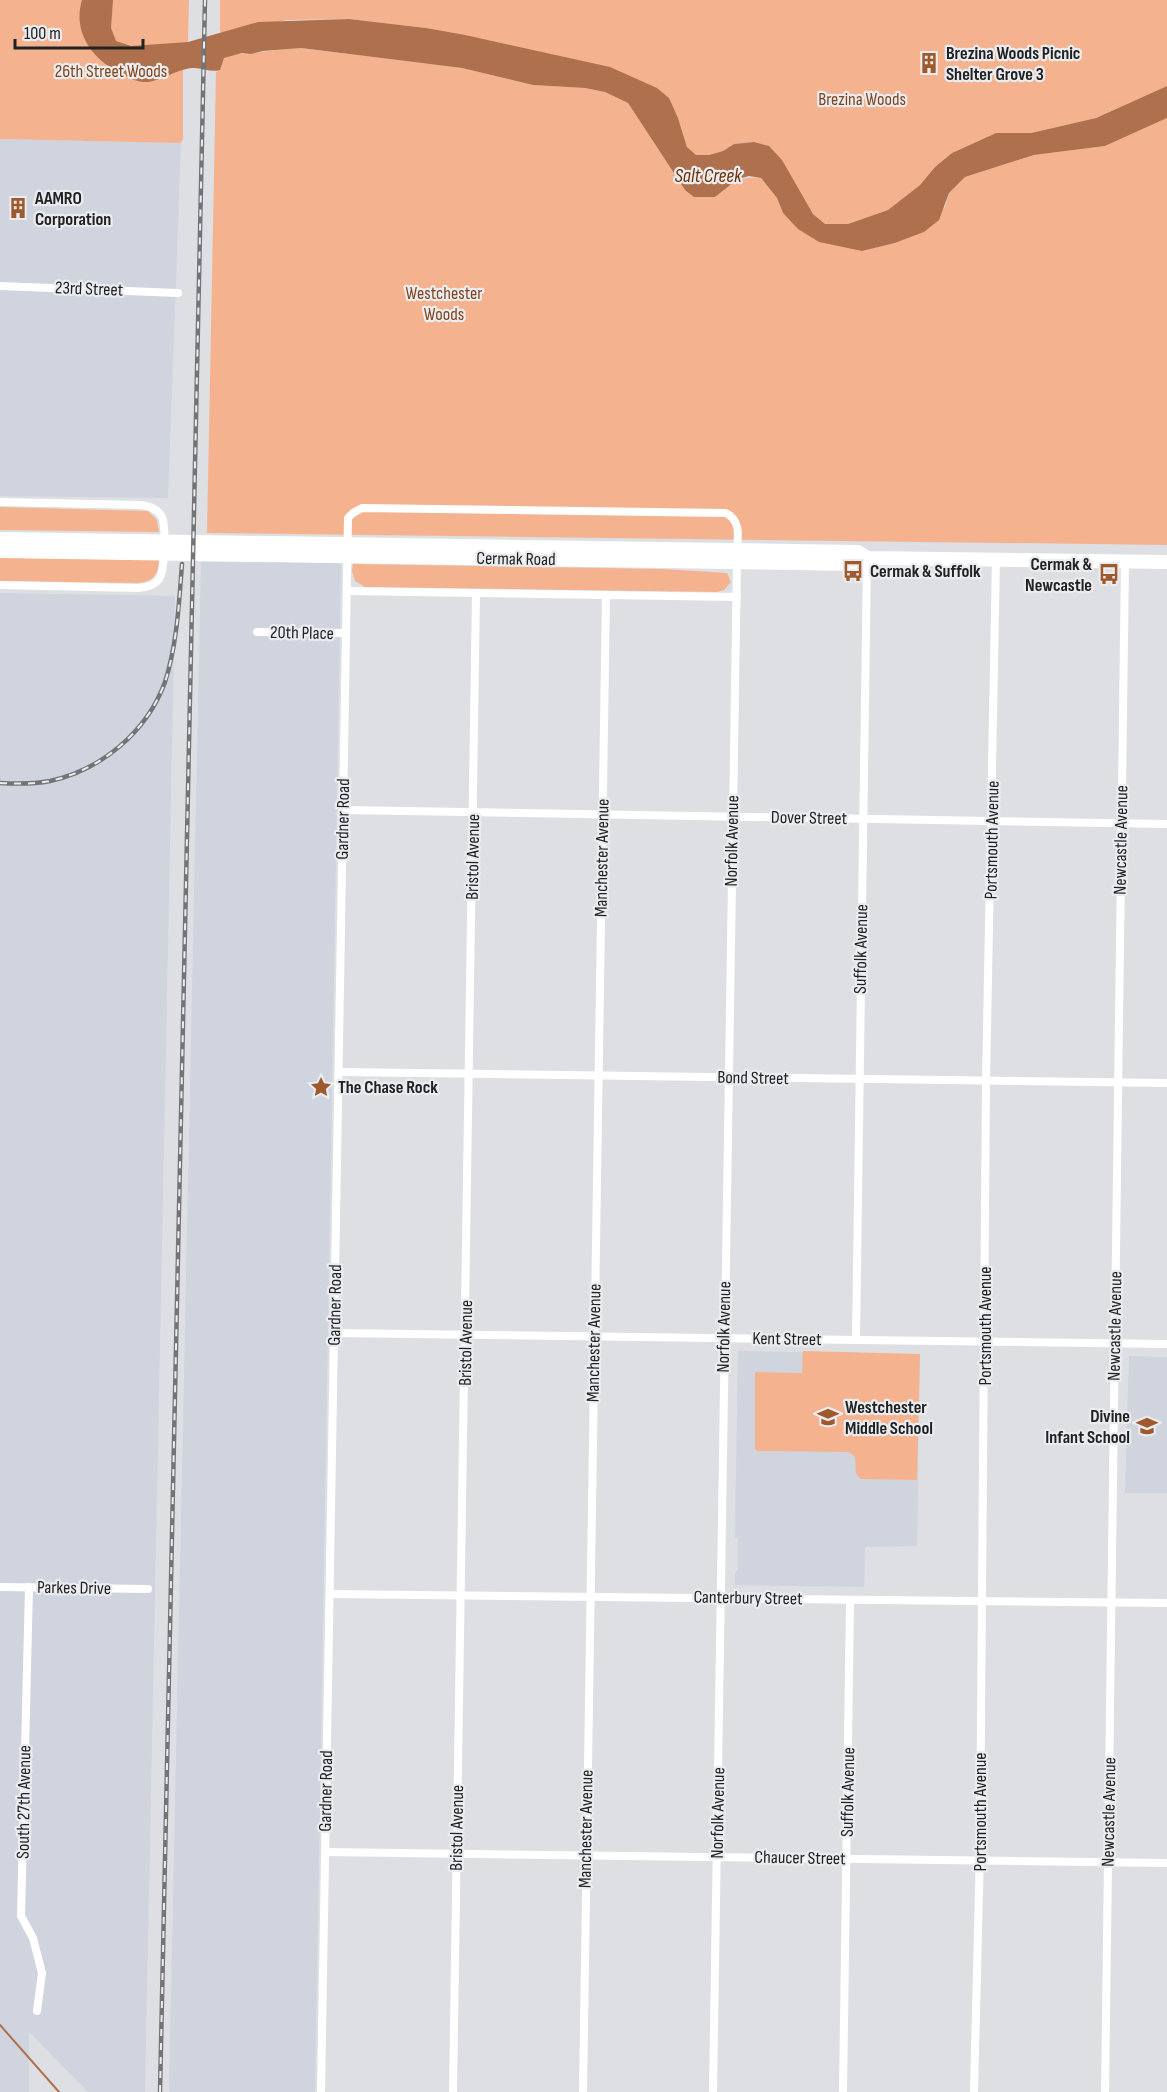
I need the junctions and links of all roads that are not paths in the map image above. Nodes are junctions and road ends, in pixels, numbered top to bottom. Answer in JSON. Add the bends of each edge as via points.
{"nodes":[{"id":1,"x":0,"y":286,"type":"edge"},
{"id":2,"x":178,"y":292,"type":"dead end"},
{"id":3,"x":0,"y":502,"type":"edge"},
{"id":4,"x":0,"y":539,"type":"edge"},
{"id":5,"x":118,"y":547,"type":"junction"},
{"id":6,"x":0,"y":551,"type":"edge"},
{"id":7,"x":737,"y":556,"type":"junction"},
{"id":8,"x":867,"y":558,"type":"junction"},
{"id":9,"x":996,"y":559,"type":"junction"},
{"id":10,"x":1125,"y":561,"type":"junction"},
{"id":11,"x":1167,"y":562,"type":"edge"},
{"id":12,"x":0,"y":585,"type":"edge"},
{"id":13,"x":347,"y":591,"type":"junction"},
{"id":14,"x":476,"y":593,"type":"junction"},
{"id":15,"x":606,"y":595,"type":"junction"},
{"id":16,"x":737,"y":597,"type":"junction"},
{"id":17,"x":257,"y":632,"type":"dead end"},
{"id":18,"x":346,"y":633,"type":"junction"},
{"id":19,"x":343,"y":810,"type":"junction"},
{"id":20,"x":473,"y":812,"type":"junction"},
{"id":21,"x":603,"y":814,"type":"junction"},
{"id":22,"x":733,"y":817,"type":"junction"},
{"id":23,"x":863,"y":819,"type":"junction"},
{"id":24,"x":992,"y":821,"type":"junction"},
{"id":25,"x":1122,"y":823,"type":"junction"},
{"id":26,"x":1167,"y":824,"type":"edge"},
{"id":27,"x":339,"y":1072,"type":"junction"},
{"id":28,"x":470,"y":1074,"type":"junction"},
{"id":29,"x":599,"y":1075,"type":"junction"},
{"id":30,"x":729,"y":1077,"type":"junction"},
{"id":31,"x":859,"y":1079,"type":"junction"},
{"id":32,"x":986,"y":1081,"type":"junction"},
{"id":33,"x":1118,"y":1083,"type":"junction"},
{"id":34,"x":1167,"y":1083,"type":"edge"},
{"id":35,"x":334,"y":1333,"type":"junction"},
{"id":36,"x":466,"y":1334,"type":"junction"},
{"id":37,"x":594,"y":1336,"type":"junction"},
{"id":38,"x":724,"y":1338,"type":"junction"},
{"id":39,"x":856,"y":1340,"type":"junction"},
{"id":40,"x":985,"y":1341,"type":"junction"},
{"id":41,"x":1115,"y":1343,"type":"junction"},
{"id":42,"x":1167,"y":1344,"type":"edge"},
{"id":43,"x":0,"y":1587,"type":"edge"},
{"id":44,"x":29,"y":1587,"type":"junction"},
{"id":45,"x":148,"y":1589,"type":"dead end"},
{"id":46,"x":330,"y":1594,"type":"junction"},
{"id":47,"x":461,"y":1595,"type":"junction"},
{"id":48,"x":590,"y":1597,"type":"junction"},
{"id":49,"x":721,"y":1598,"type":"junction"},
{"id":50,"x":850,"y":1599,"type":"junction"},
{"id":51,"x":981,"y":1601,"type":"junction"},
{"id":52,"x":1111,"y":1602,"type":"junction"},
{"id":53,"x":1167,"y":1603,"type":"edge"},
{"id":54,"x":325,"y":1852,"type":"junction"},
{"id":55,"x":457,"y":1854,"type":"junction"},
{"id":56,"x":586,"y":1855,"type":"junction"},
{"id":57,"x":718,"y":1857,"type":"junction"},
{"id":58,"x":847,"y":1859,"type":"junction"},
{"id":59,"x":980,"y":1861,"type":"junction"},
{"id":60,"x":1108,"y":1863,"type":"junction"},
{"id":61,"x":1167,"y":1863,"type":"edge"},
{"id":62,"x":37,"y":2011,"type":"dead end"},
{"id":63,"x":321,"y":2092,"type":"edge"},
{"id":64,"x":453,"y":2092,"type":"edge"},
{"id":65,"x":583,"y":2092,"type":"edge"},
{"id":66,"x":713,"y":2092,"type":"edge"},
{"id":67,"x":843,"y":2092,"type":"edge"},
{"id":68,"x":974,"y":2092,"type":"edge"},
{"id":69,"x":1105,"y":2092,"type":"edge"}],
"edges":[{"from":1,"to":2,"type":"street","name":"23rd Street"},
{"from":3,"to":12,"type":"street","via":[[141,505],[158,512],[163,524],[163,571],[152,586]]},
{"from":4,"to":5,"type":"main road","name":"Cermak Road"},
{"from":5,"to":6,"type":"main road","name":"Cermak Road"},
{"from":5,"to":7,"type":"main road","name":"Cermak Road"},
{"from":7,"to":8,"type":"main road","name":"Cermak Road","via":[[859,564]]},
{"from":7,"to":13,"type":"street","name":"Gardner Road","via":[[737,525],[726,513],[362,508],[348,518]]},
{"from":7,"to":16,"type":"street","name":"Norfolk Avenue"},
{"from":8,"to":9,"type":"main road","name":"Cermak Road"},
{"from":8,"to":23,"type":"street","name":"Suffolk Avenue"},
{"from":9,"to":10,"type":"main road","name":"Cermak Road"},
{"from":9,"to":24,"type":"street","name":"Portsmouth Avenue"},
{"from":10,"to":11,"type":"main road","name":"Cermak Road"},
{"from":10,"to":25,"type":"street","name":"Newcastle Avenue"},
{"from":13,"to":14,"type":"street","name":"Cermak Road"},
{"from":13,"to":18,"type":"street","name":"Gardner Road"},
{"from":14,"to":15,"type":"street","name":"Cermak Road"},
{"from":14,"to":20,"type":"street","name":"Bristol Avenue"},
{"from":15,"to":16,"type":"street","name":"Cermak Road"},
{"from":15,"to":21,"type":"street","name":"Manchester Avenue"},
{"from":16,"to":22,"type":"street","name":"Norfolk Avenue"},
{"from":17,"to":18,"type":"street","name":"20th Place"},
{"from":18,"to":19,"type":"street","name":"Gardner Road"},
{"from":19,"to":20,"type":"street","name":"Dover Street"},
{"from":19,"to":27,"type":"street","name":"Gardner Road"},
{"from":20,"to":21,"type":"street","name":"Dover Street"},
{"from":20,"to":28,"type":"street","name":"Bristol Avenue"},
{"from":21,"to":22,"type":"street","name":"Dover Street"},
{"from":21,"to":29,"type":"street","name":"Manchester Avenue"},
{"from":22,"to":23,"type":"street","name":"Dover Street"},
{"from":22,"to":30,"type":"street","name":"Norfolk Avenue"},
{"from":23,"to":24,"type":"street","name":"Dover Street"},
{"from":23,"to":31,"type":"street","name":"Suffolk Avenue"},
{"from":24,"to":25,"type":"street","name":"Dover Street"},
{"from":24,"to":32,"type":"street","name":"Portsmouth Avenue"},
{"from":25,"to":26,"type":"street","name":"Dover Street"},
{"from":25,"to":33,"type":"street","name":"Newcastle Avenue"},
{"from":27,"to":28,"type":"street","name":"Bond Street"},
{"from":27,"to":35,"type":"street","name":"Gardner Road"},
{"from":28,"to":29,"type":"street","name":"Bond Street"},
{"from":28,"to":36,"type":"street","name":"Bristol Avenue"},
{"from":29,"to":30,"type":"street","name":"Bond Street"},
{"from":29,"to":37,"type":"street","name":"Manchester Avenue"},
{"from":30,"to":31,"type":"street","name":"Bond Street"},
{"from":30,"to":38,"type":"street","name":"Norfolk Avenue"},
{"from":31,"to":32,"type":"street","name":"Bond Street"},
{"from":31,"to":39,"type":"street","name":"Suffolk Avenue"},
{"from":32,"to":33,"type":"street","name":"Bond Street"},
{"from":32,"to":40,"type":"street","name":"Portsmouth Avenue"},
{"from":33,"to":34,"type":"street","name":"Bond Street"},
{"from":33,"to":41,"type":"street","name":"Newcastle Avenue"},
{"from":35,"to":36,"type":"street","name":"Kent Street"},
{"from":35,"to":46,"type":"street","name":"Gardner Road"},
{"from":36,"to":37,"type":"street","name":"Kent Street"},
{"from":36,"to":47,"type":"street","name":"Bristol Avenue"},
{"from":37,"to":38,"type":"street","name":"Kent Street"},
{"from":37,"to":48,"type":"street","name":"Manchester Avenue"},
{"from":38,"to":39,"type":"street","name":"Kent Street"},
{"from":38,"to":49,"type":"street","name":"Norfolk Avenue"},
{"from":39,"to":40,"type":"street","name":"Kent Street"},
{"from":40,"to":41,"type":"street","name":"Kent Street"},
{"from":40,"to":51,"type":"street","name":"Portsmouth Avenue"},
{"from":41,"to":42,"type":"street","name":"Kent Street"},
{"from":41,"to":52,"type":"street","name":"Newcastle Avenue"},
{"from":43,"to":44,"type":"street","name":"Parkes Drive"},
{"from":44,"to":45,"type":"street","name":"Parkes Drive"},
{"from":44,"to":62,"type":"street","name":"South 27th Avenue","via":[[21,1916],[33,1938],[42,1973]]},
{"from":46,"to":47,"type":"street","name":"Canterbury Street"},
{"from":46,"to":54,"type":"street","name":"Gardner Road"},
{"from":47,"to":48,"type":"street","name":"Canterbury Street"},
{"from":47,"to":55,"type":"street","name":"Bristol Avenue"},
{"from":48,"to":49,"type":"street","name":"Canterbury Street"},
{"from":48,"to":56,"type":"street","name":"Manchester Avenue"},
{"from":49,"to":50,"type":"street","name":"Canterbury Street"},
{"from":49,"to":57,"type":"street","name":"Norfolk Avenue"},
{"from":50,"to":51,"type":"street","name":"Canterbury Street"},
{"from":50,"to":58,"type":"street","name":"Suffolk Avenue"},
{"from":51,"to":52,"type":"street","name":"Canterbury Street"},
{"from":51,"to":59,"type":"street","name":"Portsmouth Avenue"},
{"from":52,"to":53,"type":"street","name":"Canterbury Street"},
{"from":52,"to":60,"type":"street","name":"Newcastle Avenue"},
{"from":54,"to":55,"type":"street","name":"Chaucer Street"},
{"from":54,"to":63,"type":"street","name":"Gardner Road"},
{"from":55,"to":56,"type":"street","name":"Chaucer Street"},
{"from":55,"to":64,"type":"street","name":"Bristol Avenue"},
{"from":56,"to":57,"type":"street","name":"Chaucer Street"},
{"from":56,"to":65,"type":"street","name":"Manchester Avenue"},
{"from":57,"to":58,"type":"street","name":"Chaucer Street"},
{"from":57,"to":66,"type":"street","name":"Norfolk Avenue"},
{"from":58,"to":59,"type":"street","name":"Chaucer Street"},
{"from":58,"to":67,"type":"street","name":"Suffolk Avenue"},
{"from":59,"to":60,"type":"street","name":"Chaucer Street"},
{"from":59,"to":68,"type":"street","name":"Portsmouth Avenue"},
{"from":60,"to":61,"type":"street","name":"Chaucer Street"},
{"from":60,"to":69,"type":"street","name":"Newcastle Avenue"}]}
